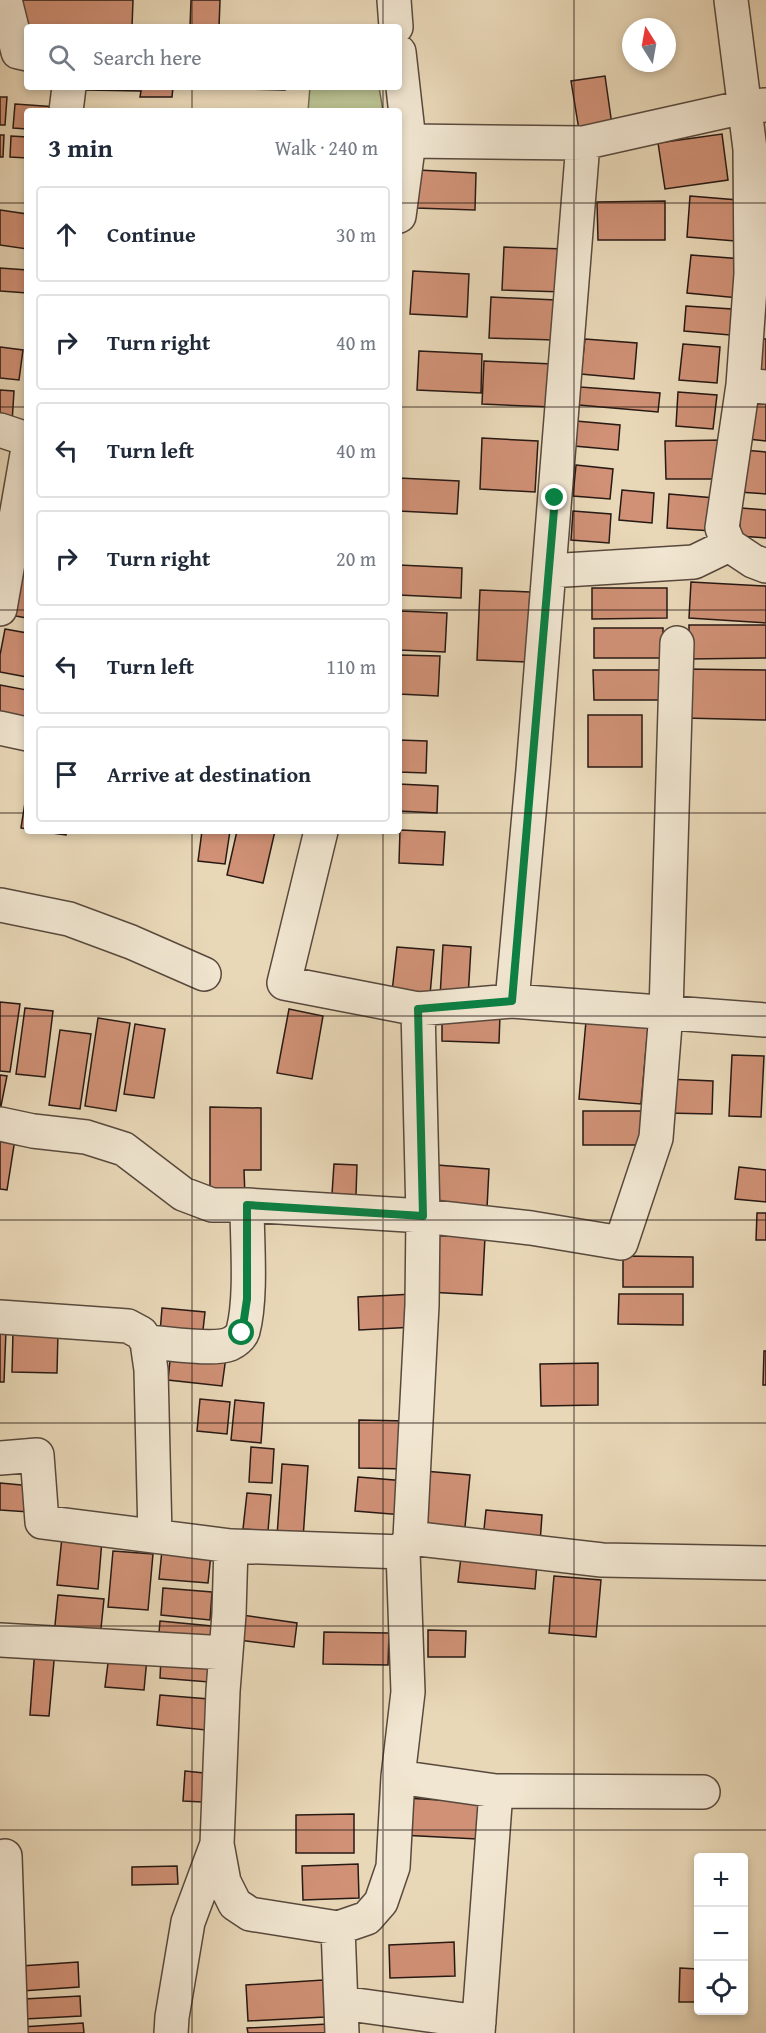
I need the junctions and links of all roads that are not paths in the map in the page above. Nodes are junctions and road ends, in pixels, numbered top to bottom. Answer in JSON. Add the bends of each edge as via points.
{"nodes":[{"id":1,"x":5,"y":0,"type":"edge"},
{"id":2,"x":731,"y":0,"type":"edge"},
{"id":3,"x":24,"y":53,"type":"edge"},
{"id":4,"x":402,"y":79,"type":"edge"},
{"id":5,"x":69,"y":90,"type":"edge"},
{"id":6,"x":755,"y":106,"type":"edge"},
{"id":7,"x":66,"y":108,"type":"edge"},
{"id":8,"x":409,"y":141,"type":"junction"},
{"id":9,"x":583,"y":143,"type":"junction"},
{"id":10,"x":402,"y":194,"type":"edge"},
{"id":11,"x":759,"y":274,"type":"edge"},
{"id":12,"x":755,"y":386,"type":"edge"},
{"id":13,"x":0,"y":430,"type":"edge"},
{"id":14,"x":24,"y":438,"type":"edge"},
{"id":15,"x":24,"y":491,"type":"edge"},
{"id":16,"x":729,"y":545,"type":"junction"},
{"id":17,"x":18,"y":564,"type":"edge"},
{"id":18,"x":766,"y":566,"type":"edge"},
{"id":19,"x":549,"y":571,"type":"junction"},
{"id":20,"x":0,"y":609,"type":"edge"},
{"id":21,"x":677,"y":643,"type":"dead end"},
{"id":22,"x":0,"y":728,"type":"edge"},
{"id":23,"x":24,"y":733,"type":"edge"},
{"id":24,"x":320,"y":834,"type":"edge"},
{"id":25,"x":0,"y":905,"type":"edge"},
{"id":26,"x":204,"y":974,"type":"dead end"},
{"id":27,"x":512,"y":1001,"type":"junction"},
{"id":28,"x":418,"y":1009,"type":"junction"},
{"id":29,"x":666,"y":1012,"type":"junction"},
{"id":30,"x":766,"y":1020,"type":"edge"},
{"id":31,"x":0,"y":1124,"type":"edge"},
{"id":32,"x":247,"y":1205,"type":"junction"},
{"id":33,"x":423,"y":1216,"type":"junction"},
{"id":34,"x":0,"y":1317,"type":"edge"},
{"id":35,"x":147,"y":1342,"type":"junction"},
{"id":36,"x":0,"y":1458,"type":"edge"},
{"id":37,"x":155,"y":1536,"type":"junction"},
{"id":38,"x":407,"y":1545,"type":"junction"},
{"id":39,"x":231,"y":1546,"type":"junction"},
{"id":40,"x":766,"y":1563,"type":"edge"},
{"id":41,"x":0,"y":1640,"type":"edge"},
{"id":42,"x":226,"y":1653,"type":"junction"},
{"id":43,"x":398,"y":1777,"type":"junction"},
{"id":44,"x":496,"y":1791,"type":"junction"},
{"id":45,"x":703,"y":1792,"type":"dead end"},
{"id":46,"x":216,"y":1844,"type":"junction"},
{"id":47,"x":5,"y":1856,"type":"dead end"},
{"id":48,"x":338,"y":1928,"type":"junction"},
{"id":49,"x":342,"y":2018,"type":"edge"},
{"id":50,"x":478,"y":2028,"type":"edge"},
{"id":51,"x":11,"y":2033,"type":"edge"},
{"id":52,"x":171,"y":2033,"type":"edge"}],
"edges":[{"from":1,"to":3,"type":"street","via":[[18,52]]},
{"from":2,"to":6,"type":"street"},
{"from":4,"to":8,"type":"street"},
{"from":5,"to":7,"type":"street"},
{"from":6,"to":9,"type":"street"},
{"from":6,"to":11,"type":"street","via":[[750,150]]},
{"from":8,"to":9,"type":"street"},
{"from":8,"to":10,"type":"street"},
{"from":9,"to":19,"type":"street"},
{"from":11,"to":12,"type":"street"},
{"from":12,"to":16,"type":"street","via":[[722,528]]},
{"from":13,"to":14,"type":"street"},
{"from":15,"to":17,"type":"street"},
{"from":16,"to":18,"type":"street"},
{"from":16,"to":19,"type":"street","via":[[694,562]]},
{"from":17,"to":20,"type":"street"},
{"from":19,"to":27,"type":"street"},
{"from":21,"to":29,"type":"street"},
{"from":22,"to":23,"type":"street"},
{"from":24,"to":28,"type":"street","via":[[284,983]]},
{"from":25,"to":26,"type":"street","via":[[69,919]]},
{"from":27,"to":28,"type":"street"},
{"from":27,"to":29,"type":"street"},
{"from":28,"to":33,"type":"street"},
{"from":29,"to":30,"type":"street"},
{"from":29,"to":33,"type":"street","via":[[656,1138],[621,1243]]},
{"from":31,"to":32,"type":"street","via":[[86,1137],[124,1149],[183,1194],[212,1205]]},
{"from":32,"to":33,"type":"street"},
{"from":32,"to":35,"type":"street","via":[[247,1299],[242,1333],[237,1340],[215,1347]]},
{"from":33,"to":38,"type":"street","via":[[422,1305]]},
{"from":34,"to":35,"type":"street","via":[[128,1326],[141,1333]]},
{"from":35,"to":37,"type":"street"},
{"from":36,"to":37,"type":"street","via":[[37,1455],[42,1522]]},
{"from":37,"to":39,"type":"street"},
{"from":38,"to":39,"type":"street"},
{"from":38,"to":40,"type":"street","via":[[602,1560]]},
{"from":38,"to":43,"type":"street","via":[[408,1692]]},
{"from":39,"to":42,"type":"street"},
{"from":41,"to":42,"type":"street"},
{"from":42,"to":46,"type":"street"},
{"from":43,"to":44,"type":"street"},
{"from":43,"to":48,"type":"street","via":[[393,1867],[381,1902],[367,1918]]},
{"from":44,"to":45,"type":"street"},
{"from":44,"to":50,"type":"street"},
{"from":46,"to":48,"type":"street","via":[[224,1882],[235,1904],[250,1914]]},
{"from":46,"to":52,"type":"street","via":[[188,1922]]},
{"from":47,"to":51,"type":"street"},
{"from":48,"to":49,"type":"street"},
{"from":49,"to":50,"type":"street"}]}
